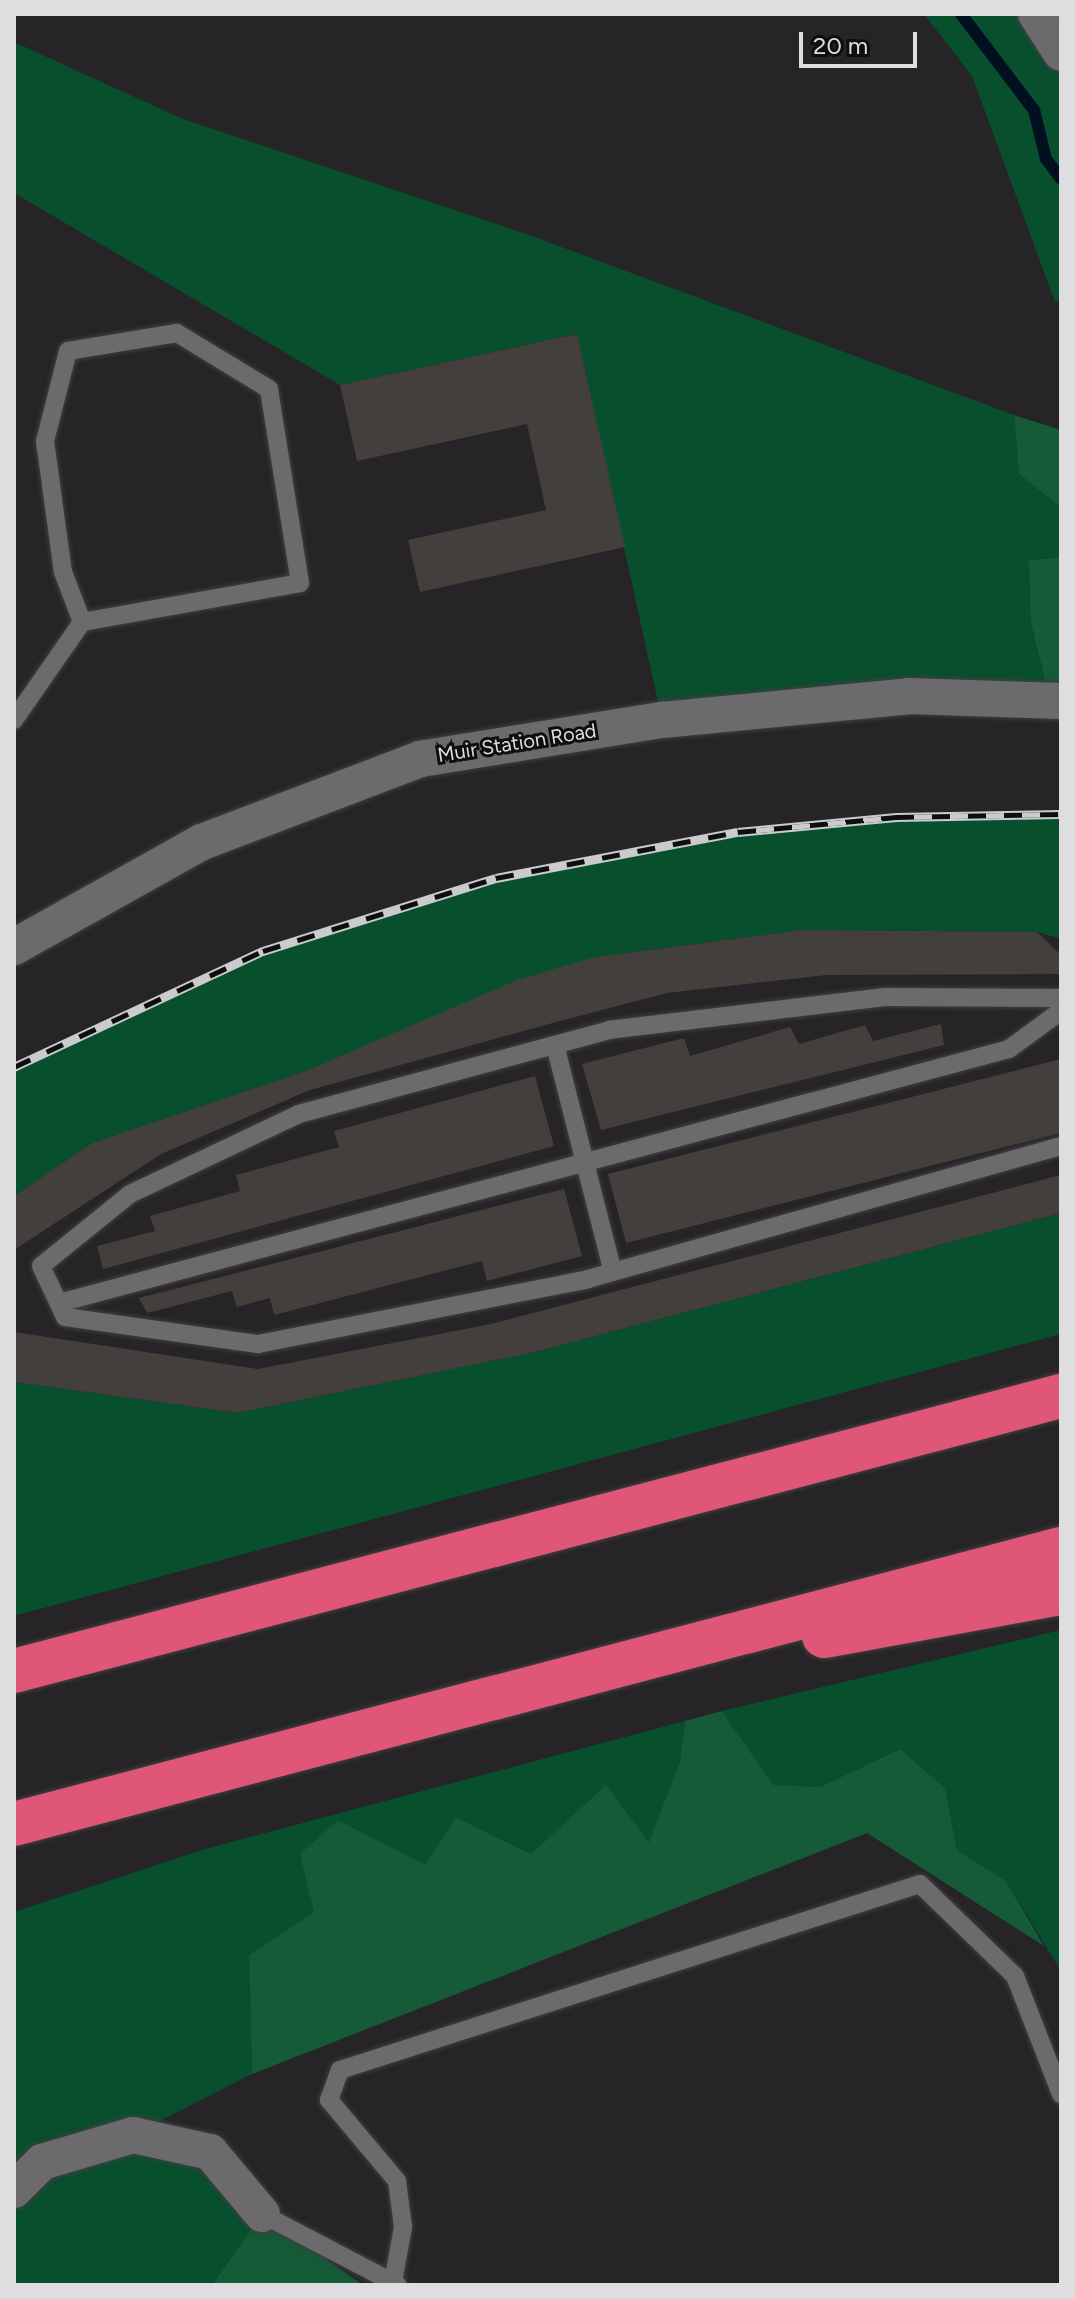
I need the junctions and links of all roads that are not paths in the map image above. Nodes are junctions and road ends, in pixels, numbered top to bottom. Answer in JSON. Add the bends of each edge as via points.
{"nodes":[{"id":1,"x":1036,"y":14,"type":"edge"},
{"id":2,"x":1061,"y":53,"type":"edge"},
{"id":3,"x":82,"y":622,"type":"junction"},
{"id":4,"x":1061,"y":701,"type":"edge"},
{"id":5,"x":14,"y":720,"type":"edge"},
{"id":6,"x":14,"y":947,"type":"edge"},
{"id":7,"x":1061,"y":998,"type":"edge"},
{"id":8,"x":1061,"y":1011,"type":"edge"},
{"id":9,"x":555,"y":1045,"type":"junction"},
{"id":10,"x":1061,"y":1146,"type":"edge"},
{"id":11,"x":585,"y":1162,"type":"junction"},
{"id":12,"x":613,"y":1272,"type":"junction"},
{"id":13,"x":59,"y":1303,"type":"junction"},
{"id":14,"x":1061,"y":1396,"type":"edge"},
{"id":15,"x":1061,"y":1549,"type":"edge"},
{"id":16,"x":1061,"y":1593,"type":"edge"},
{"id":17,"x":14,"y":1671,"type":"edge"},
{"id":18,"x":557,"y":1681,"type":"junction"},
{"id":19,"x":14,"y":1824,"type":"edge"},
{"id":20,"x":1061,"y":2094,"type":"edge"},
{"id":21,"x":14,"y":2190,"type":"edge"},
{"id":22,"x":262,"y":2214,"type":"joint"},
{"id":23,"x":396,"y":2284,"type":"edge"}],
"edges":[{"from":1,"to":2,"type":"street"},
{"from":3,"to":3,"type":"lane","via":[[300,583],[269,389],[177,333],[68,351],[45,441],[63,572]]},
{"from":3,"to":5,"type":"lane"},
{"from":4,"to":6,"type":"street","name":"Muir Station Road","via":[[909,696],[662,720],[420,759],[202,842]]},
{"from":7,"to":9,"type":"lane","via":[[885,997],[610,1030]]},
{"from":8,"to":11,"type":"lane","via":[[1009,1049]]},
{"from":9,"to":11,"type":"lane"},
{"from":9,"to":13,"type":"lane","via":[[299,1114],[130,1194],[41,1266]]},
{"from":10,"to":12,"type":"lane"},
{"from":11,"to":12,"type":"lane"},
{"from":11,"to":13,"type":"lane"},
{"from":12,"to":13,"type":"lane","via":[[258,1344],[65,1317]]},
{"from":14,"to":17,"type":"highway"},
{"from":15,"to":18,"type":"highway"},
{"from":16,"to":18,"type":"highway"},
{"from":18,"to":19,"type":"highway"},
{"from":20,"to":23,"type":"lane","via":[[1015,1976],[920,1884],[340,2070],[329,2100],[397,2181],[403,2227]]},
{"from":21,"to":22,"type":"street","via":[[42,2162],[133,2135],[210,2152]]},
{"from":22,"to":23,"type":"lane"}]}
